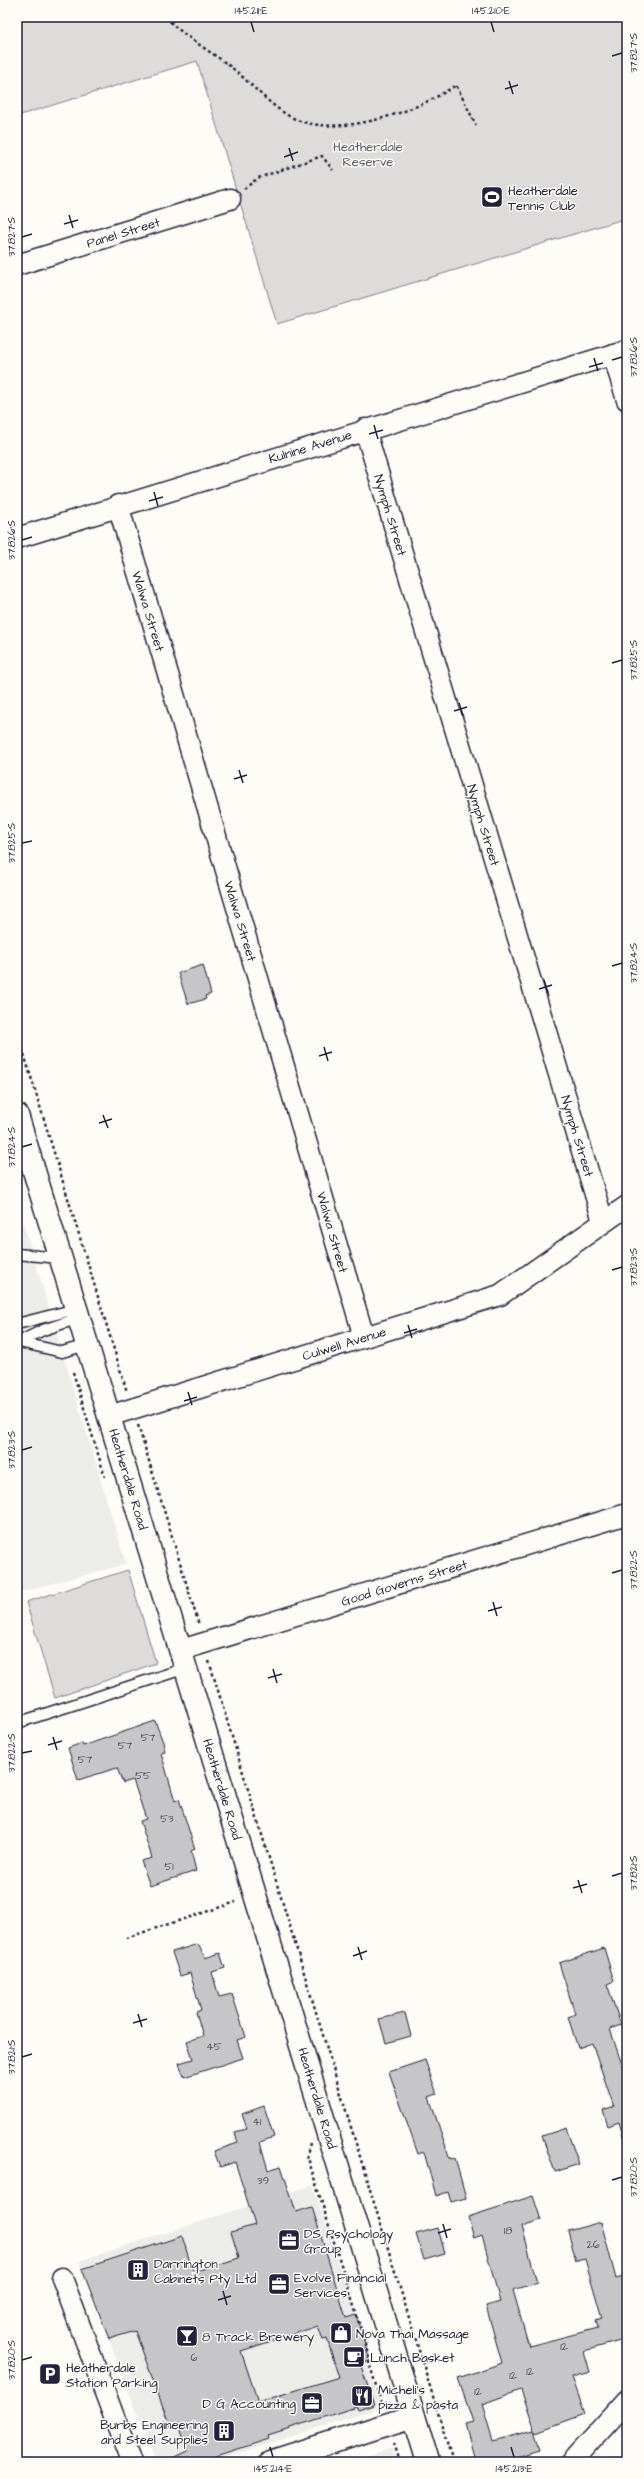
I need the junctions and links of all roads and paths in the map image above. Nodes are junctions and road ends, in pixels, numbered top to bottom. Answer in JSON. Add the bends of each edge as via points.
{"nodes":[{"id":1,"x":166,"y":17,"type":"edge"},
{"id":2,"x":476,"y":125,"type":"dead end"},
{"id":3,"x":333,"y":170,"type":"dead end"},
{"id":4,"x":230,"y":199,"type":"joint"},
{"id":5,"x":17,"y":265,"type":"edge"},
{"id":6,"x":620,"y":352,"type":"edge"},
{"id":7,"x":627,"y":400,"type":"edge"},
{"id":8,"x":366,"y":429,"type":"junction"},
{"id":9,"x":118,"y":505,"type":"junction"},
{"id":10,"x":17,"y":538,"type":"edge"},
{"id":11,"x":17,"y":1031,"type":"edge"},
{"id":12,"x":17,"y":1115,"type":"edge"},
{"id":13,"x":627,"y":1206,"type":"edge"},
{"id":14,"x":603,"y":1221,"type":"junction"},
{"id":15,"x":17,"y":1254,"type":"edge"},
{"id":16,"x":60,"y":1258,"type":"junction"},
{"id":17,"x":77,"y":1314,"type":"junction"},
{"id":18,"x":17,"y":1324,"type":"edge"},
{"id":19,"x":364,"y":1337,"type":"junction"},
{"id":20,"x":18,"y":1342,"type":"edge"},
{"id":21,"x":86,"y":1345,"type":"junction"},
{"id":22,"x":73,"y":1372,"type":"dead end"},
{"id":23,"x":132,"y":1408,"type":"junction"},
{"id":24,"x":109,"y":1416,"type":"junction"},
{"id":25,"x":105,"y":1478,"type":"dead end"},
{"id":26,"x":627,"y":1514,"type":"edge"},
{"id":27,"x":204,"y":1643,"type":"junction"},
{"id":28,"x":184,"y":1659,"type":"junction"},
{"id":29,"x":17,"y":1723,"type":"edge"},
{"id":30,"x":234,"y":1895,"type":"dead end"},
{"id":31,"x":236,"y":1902,"type":"junction"},
{"id":32,"x":238,"y":1910,"type":"dead end"},
{"id":33,"x":126,"y":1938,"type":"dead end"},
{"id":34,"x":310,"y":2138,"type":"dead end"},
{"id":35,"x":62,"y":2278,"type":"dead end"},
{"id":36,"x":376,"y":2386,"type":"dead end"},
{"id":37,"x":627,"y":2400,"type":"edge"},
{"id":38,"x":414,"y":2416,"type":"junction"},
{"id":39,"x":132,"y":2462,"type":"edge"},
{"id":40,"x":270,"y":2462,"type":"edge"},
{"id":41,"x":428,"y":2462,"type":"edge"},
{"id":42,"x":453,"y":2462,"type":"edge"},
{"id":43,"x":571,"y":2462,"type":"edge"}],
"edges":[{"from":1,"to":2,"type":"path","via":[[236,71],[275,108],[291,118],[321,125],[368,123],[438,97],[456,85]]},
{"from":3,"to":4,"type":"path","via":[[322,156],[258,178]]},
{"from":4,"to":5,"type":"street","name":"Panel Street"},
{"from":6,"to":7,"type":"street"},
{"from":6,"to":8,"type":"street","name":"Kulnine Avenue"},
{"from":8,"to":9,"type":"street","name":"Kulnine Avenue"},
{"from":8,"to":14,"type":"street","name":"Nymph Street"},
{"from":9,"to":10,"type":"street","name":"Kulnine Avenue"},
{"from":9,"to":19,"type":"street","name":"Walwa Street"},
{"from":11,"to":23,"type":"path"},
{"from":12,"to":16,"type":"main road","name":"Heatherdale Road"},
{"from":13,"to":14,"type":"street","name":"Culwell Avenue"},
{"from":14,"to":19,"type":"street","name":"Culwell Avenue","via":[[500,1295]]},
{"from":15,"to":16,"type":"lane"},
{"from":16,"to":17,"type":"main road","name":"Heatherdale Road"},
{"from":17,"to":18,"type":"lane"},
{"from":17,"to":20,"type":"lane"},
{"from":17,"to":21,"type":"main road","name":"Heatherdale Road"},
{"from":19,"to":23,"type":"street","name":"Culwell Avenue"},
{"from":20,"to":21,"type":"lane","via":[[62,1352]]},
{"from":21,"to":24,"type":"main road","name":"Heatherdale Road"},
{"from":22,"to":25,"type":"path"},
{"from":23,"to":24,"type":"street","name":"Culwell Avenue"},
{"from":23,"to":27,"type":"path"},
{"from":24,"to":28,"type":"main road","name":"Heatherdale Road"},
{"from":26,"to":27,"type":"street","name":"Good Governs Street"},
{"from":27,"to":28,"type":"street","name":"Good Governs Street"},
{"from":27,"to":42,"type":"path"},
{"from":28,"to":29,"type":"lane"},
{"from":28,"to":38,"type":"main road","name":"Heatherdale Road"},
{"from":30,"to":31,"type":"path"},
{"from":31,"to":32,"type":"path"},
{"from":31,"to":33,"type":"path"},
{"from":34,"to":36,"type":"path","via":[[308,2155],[371,2361],[369,2362]]},
{"from":35,"to":39,"type":"street"},
{"from":37,"to":43,"type":"street"},
{"from":38,"to":40,"type":"main road"},
{"from":38,"to":41,"type":"main road","name":"Heatherdale Road"}]}
